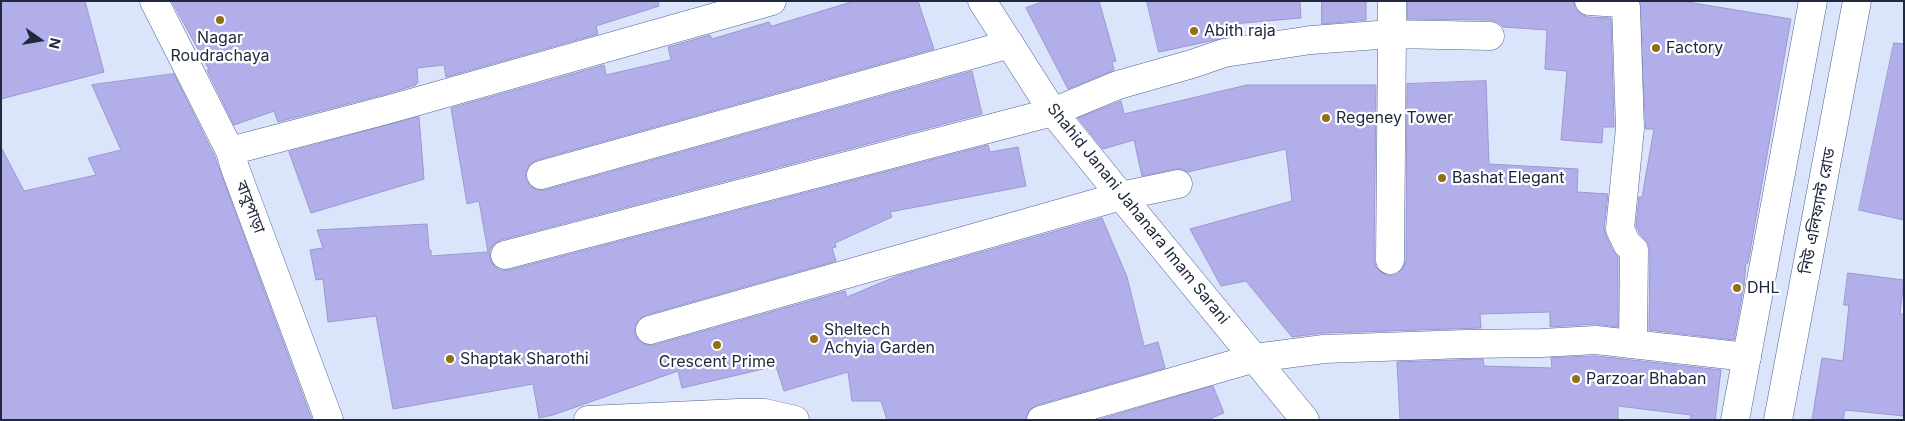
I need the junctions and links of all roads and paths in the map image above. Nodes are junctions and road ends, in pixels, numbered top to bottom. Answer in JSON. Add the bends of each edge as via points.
{"nodes":[{"id":1,"x":154,"y":1,"type":"edge"},
{"id":2,"x":772,"y":1,"type":"edge"},
{"id":3,"x":982,"y":1,"type":"edge"},
{"id":4,"x":1392,"y":1,"type":"edge"},
{"id":5,"x":1589,"y":1,"type":"edge"},
{"id":6,"x":1813,"y":1,"type":"edge"},
{"id":7,"x":1857,"y":1,"type":"edge"},
{"id":8,"x":1392,"y":34,"type":"junction"},
{"id":9,"x":1490,"y":36,"type":"dead end"},
{"id":10,"x":1010,"y":44,"type":"junction"},
{"id":11,"x":1053,"y":112,"type":"junction"},
{"id":12,"x":230,"y":152,"type":"junction"},
{"id":13,"x":541,"y":175,"type":"dead end"},
{"id":14,"x":1178,"y":184,"type":"dead end"},
{"id":15,"x":1121,"y":196,"type":"junction"},
{"id":16,"x":505,"y":255,"type":"dead end"},
{"id":17,"x":1390,"y":260,"type":"dead end"},
{"id":18,"x":650,"y":330,"type":"dead end"},
{"id":19,"x":1633,"y":343,"type":"junction"},
{"id":20,"x":1747,"y":357,"type":"junction"},
{"id":21,"x":1255,"y":358,"type":"junction"},
{"id":22,"x":329,"y":420,"type":"edge"},
{"id":23,"x":588,"y":420,"type":"edge"},
{"id":24,"x":796,"y":420,"type":"edge"},
{"id":25,"x":1041,"y":420,"type":"edge"},
{"id":26,"x":1305,"y":420,"type":"edge"},
{"id":27,"x":1735,"y":420,"type":"edge"},
{"id":28,"x":1778,"y":420,"type":"edge"}],
"edges":[{"from":1,"to":12,"type":"main road","name":"বাবুপাড়া"},
{"from":2,"to":12,"type":"main road"},
{"from":3,"to":10,"type":"main road","name":"Shahid Janani Jahanara Imam Sarani"},
{"from":4,"to":8,"type":"main road"},
{"from":5,"to":19,"type":"main road","via":[[1626,7],[1630,128],[1620,229],[1634,250]]},
{"from":6,"to":20,"type":"main road"},
{"from":7,"to":28,"type":"main road","name":"নিউ এলিফ্যান্ট রোড"},
{"from":8,"to":9,"type":"main road"},
{"from":8,"to":11,"type":"main road","via":[[1311,40],[1224,53],[1118,85]]},
{"from":8,"to":17,"type":"main road"},
{"from":10,"to":11,"type":"main road","name":"Shahid Janani Jahanara Imam Sarani"},
{"from":10,"to":13,"type":"main road"},
{"from":11,"to":15,"type":"main road","name":"Shahid Janani Jahanara Imam Sarani"},
{"from":11,"to":16,"type":"main road"},
{"from":12,"to":22,"type":"main road","name":"বাবুপাড়া"},
{"from":14,"to":15,"type":"main road"},
{"from":15,"to":18,"type":"main road"},
{"from":15,"to":21,"type":"main road","name":"Shahid Janani Jahanara Imam Sarani"},
{"from":19,"to":20,"type":"main road"},
{"from":19,"to":21,"type":"main road","via":[[1596,340],[1420,345],[1324,349]]},
{"from":20,"to":27,"type":"main road"},
{"from":21,"to":25,"type":"main road"},
{"from":21,"to":26,"type":"main road","name":"Shahid Janani Jahanara Imam Sarani"},
{"from":23,"to":24,"type":"main road","via":[[738,414],[764,414]]}]}
